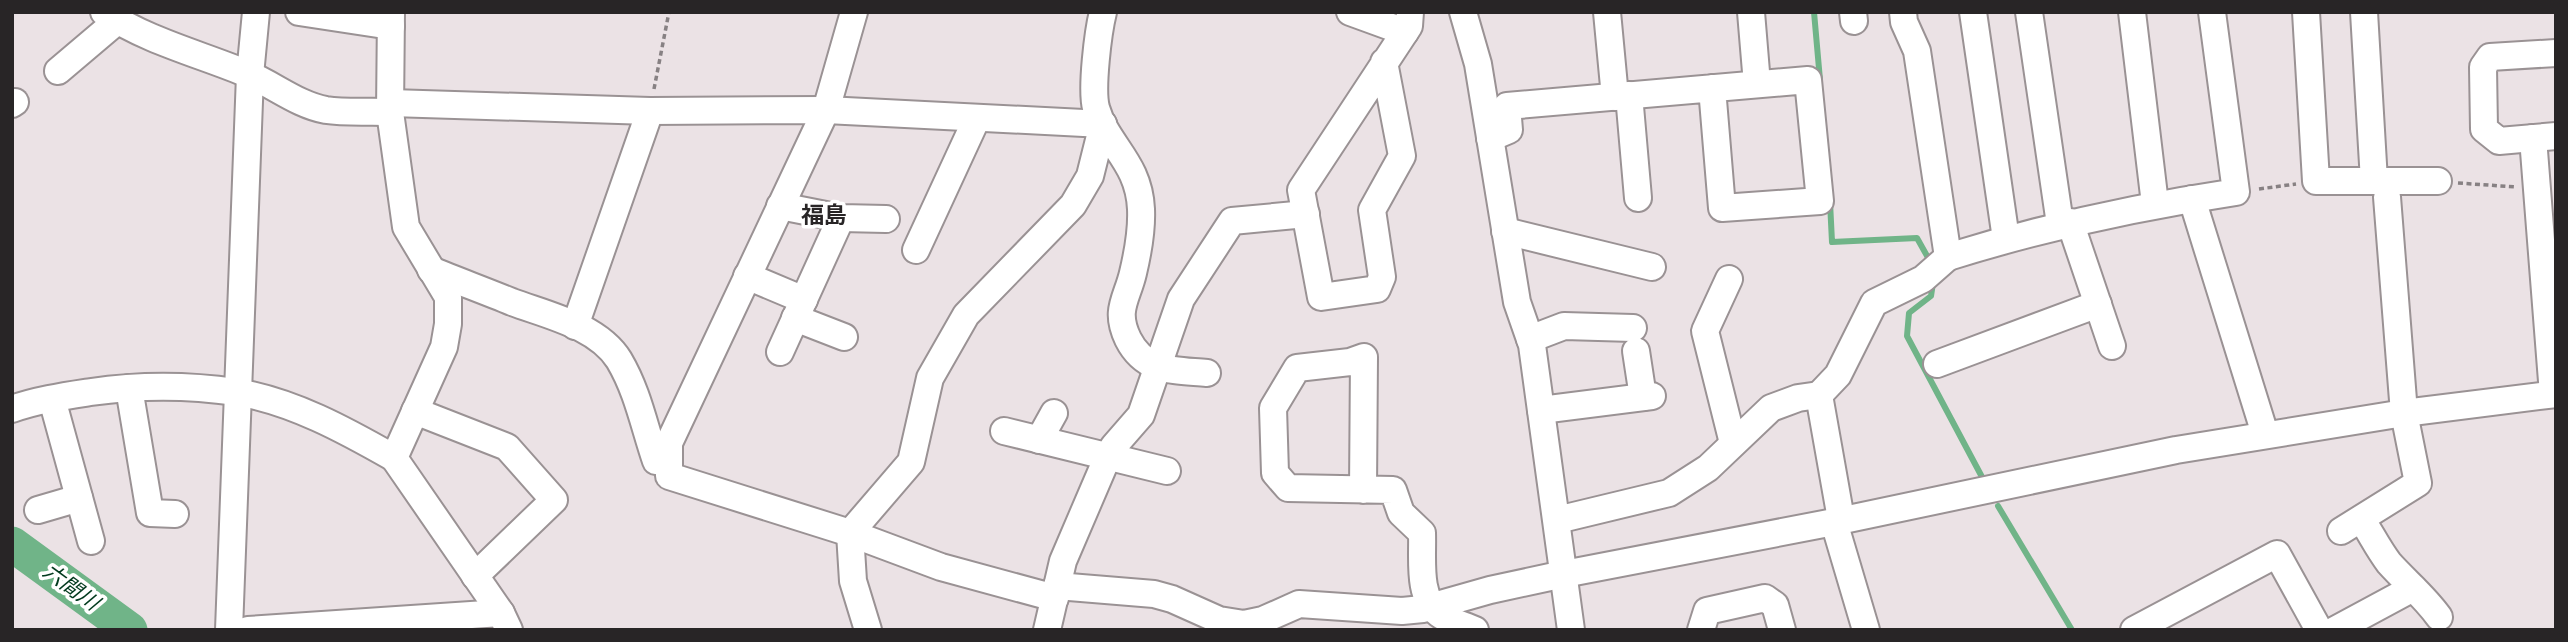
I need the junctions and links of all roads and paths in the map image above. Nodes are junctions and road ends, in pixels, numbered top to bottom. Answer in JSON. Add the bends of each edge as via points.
{"nodes":[{"id":1,"x":256,"y":12,"type":"edge"},
{"id":2,"x":299,"y":12,"type":"edge"},
{"id":3,"x":669,"y":12,"type":"edge"},
{"id":4,"x":854,"y":12,"type":"edge"},
{"id":5,"x":1103,"y":12,"type":"edge"},
{"id":6,"x":1350,"y":12,"type":"edge"},
{"id":7,"x":1463,"y":12,"type":"edge"},
{"id":8,"x":1607,"y":12,"type":"edge"},
{"id":9,"x":1751,"y":12,"type":"edge"},
{"id":10,"x":1903,"y":12,"type":"edge"},
{"id":11,"x":1973,"y":12,"type":"edge"},
{"id":12,"x":2029,"y":12,"type":"edge"},
{"id":13,"x":2132,"y":12,"type":"edge"},
{"id":14,"x":2212,"y":12,"type":"edge"},
{"id":15,"x":2306,"y":12,"type":"edge"},
{"id":16,"x":2364,"y":12,"type":"edge"},
{"id":17,"x":111,"y":17,"type":"edge"},
{"id":18,"x":391,"y":19,"type":"edge"},
{"id":19,"x":1408,"y":22,"type":"edge"},
{"id":20,"x":2556,"y":53,"type":"edge"},
{"id":21,"x":1384,"y":62,"type":"junction"},
{"id":22,"x":58,"y":71,"type":"dead end"},
{"id":23,"x":250,"y":75,"type":"junction"},
{"id":24,"x":1757,"y":84,"type":"junction"},
{"id":25,"x":1712,"y":88,"type":"junction"},
{"id":26,"x":1622,"y":96,"type":"junction"},
{"id":27,"x":391,"y":108,"type":"junction"},
{"id":28,"x":825,"y":110,"type":"junction"},
{"id":29,"x":650,"y":111,"type":"junction"},
{"id":30,"x":977,"y":118,"type":"junction"},
{"id":31,"x":1103,"y":124,"type":"junction"},
{"id":32,"x":2544,"y":137,"type":"edge"},
{"id":33,"x":1490,"y":138,"type":"junction"},
{"id":34,"x":2316,"y":181,"type":"junction"},
{"id":35,"x":2438,"y":181,"type":"joint"},
{"id":36,"x":2545,"y":187,"type":"edge"},
{"id":37,"x":2381,"y":189,"type":"junction"},
{"id":38,"x":2236,"y":192,"type":"junction"},
{"id":39,"x":1638,"y":198,"type":"dead end"},
{"id":40,"x":2192,"y":199,"type":"junction"},
{"id":41,"x":2155,"y":204,"type":"junction"},
{"id":42,"x":780,"y":206,"type":"junction"},
{"id":43,"x":1306,"y":214,"type":"junction"},
{"id":44,"x":841,"y":218,"type":"junction"},
{"id":45,"x":886,"y":219,"type":"dead end"},
{"id":46,"x":2065,"y":223,"type":"junction"},
{"id":47,"x":1505,"y":231,"type":"junction"},
{"id":48,"x":2006,"y":239,"type":"junction"},
{"id":49,"x":916,"y":250,"type":"dead end"},
{"id":50,"x":1948,"y":257,"type":"junction"},
{"id":51,"x":1652,"y":267,"type":"dead end"},
{"id":52,"x":431,"y":271,"type":"junction"},
{"id":53,"x":747,"y":276,"type":"junction"},
{"id":54,"x":1730,"y":279,"type":"dead end"},
{"id":55,"x":2098,"y":304,"type":"junction"},
{"id":56,"x":799,"y":309,"type":"junction"},
{"id":57,"x":575,"y":326,"type":"junction"},
{"id":58,"x":845,"y":337,"type":"dead end"},
{"id":59,"x":1530,"y":339,"type":"junction"},
{"id":60,"x":2112,"y":346,"type":"dead end"},
{"id":61,"x":780,"y":352,"type":"dead end"},
{"id":62,"x":1937,"y":364,"type":"dead end"},
{"id":63,"x":1158,"y":369,"type":"junction"},
{"id":64,"x":1207,"y":373,"type":"dead end"},
{"id":65,"x":129,"y":388,"type":"junction"},
{"id":66,"x":236,"y":392,"type":"junction"},
{"id":67,"x":2554,"y":394,"type":"edge"},
{"id":68,"x":1819,"y":395,"type":"junction"},
{"id":69,"x":52,"y":400,"type":"junction"},
{"id":70,"x":12,"y":409,"type":"edge"},
{"id":71,"x":1541,"y":410,"type":"junction"},
{"id":72,"x":415,"y":411,"type":"junction"},
{"id":73,"x":1054,"y":413,"type":"dead end"},
{"id":74,"x":2404,"y":413,"type":"junction"},
{"id":75,"x":1004,"y":431,"type":"dead end"},
{"id":76,"x":2265,"y":434,"type":"junction"},
{"id":77,"x":1039,"y":440,"type":"junction"},
{"id":78,"x":1732,"y":443,"type":"junction"},
{"id":79,"x":1108,"y":456,"type":"junction"},
{"id":80,"x":394,"y":458,"type":"junction"},
{"id":81,"x":669,"y":461,"type":"junction"},
{"id":82,"x":1167,"y":471,"type":"dead end"},
{"id":83,"x":1363,"y":490,"type":"junction"},
{"id":84,"x":79,"y":498,"type":"junction"},
{"id":85,"x":38,"y":510,"type":"dead end"},
{"id":86,"x":175,"y":514,"type":"dead end"},
{"id":87,"x":1557,"y":520,"type":"junction"},
{"id":88,"x":1838,"y":520,"type":"junction"},
{"id":89,"x":850,"y":533,"type":"junction"},
{"id":90,"x":91,"y":541,"type":"dead end"},
{"id":91,"x":1564,"y":574,"type":"junction"},
{"id":92,"x":475,"y":576,"type":"junction"},
{"id":93,"x":2413,"y":588,"type":"junction"},
{"id":94,"x":1056,"y":592,"type":"junction"},
{"id":95,"x":1433,"y":606,"type":"junction"},
{"id":96,"x":2439,"y":617,"type":"dead end"},
{"id":97,"x":505,"y":621,"type":"edge"},
{"id":98,"x":2166,"y":622,"type":"edge"},
{"id":99,"x":229,"y":630,"type":"edge"},
{"id":100,"x":248,"y":630,"type":"edge"},
{"id":101,"x":868,"y":630,"type":"edge"},
{"id":102,"x":1047,"y":630,"type":"edge"},
{"id":103,"x":1475,"y":630,"type":"edge"},
{"id":104,"x":1571,"y":630,"type":"edge"},
{"id":105,"x":1701,"y":630,"type":"edge"},
{"id":106,"x":1782,"y":630,"type":"edge"},
{"id":107,"x":1866,"y":630,"type":"edge"},
{"id":108,"x":2134,"y":630,"type":"edge"},
{"id":109,"x":2319,"y":630,"type":"edge"},
{"id":110,"x":2335,"y":630,"type":"edge"}],
"edges":[{"from":1,"to":23,"type":"street"},
{"from":2,"to":18,"type":"street"},
{"from":3,"to":29,"type":"path"},
{"from":4,"to":28,"type":"street"},
{"from":5,"to":31,"type":"street","via":[[1097,36],[1095,106]]},
{"from":6,"to":19,"type":"street"},
{"from":7,"to":33,"type":"street","via":[[1478,64]]},
{"from":8,"to":26,"type":"street"},
{"from":9,"to":24,"type":"street"},
{"from":10,"to":50,"type":"street","via":[[1917,51]]},
{"from":11,"to":48,"type":"street"},
{"from":12,"to":46,"type":"street"},
{"from":13,"to":41,"type":"street"},
{"from":14,"to":38,"type":"street"},
{"from":15,"to":34,"type":"street"},
{"from":16,"to":37,"type":"street"},
{"from":17,"to":22,"type":"street"},
{"from":17,"to":23,"type":"street"},
{"from":18,"to":27,"type":"street"},
{"from":19,"to":21,"type":"street"},
{"from":20,"to":32,"type":"street","via":[[2490,57],[2483,67],[2484,130],[2499,141]]},
{"from":21,"to":43,"type":"street","via":[[1301,190]]},
{"from":21,"to":43,"type":"street","via":[[1402,156],[1372,210],[1382,277],[1377,289],[1321,297]]},
{"from":23,"to":27,"type":"street","via":[[326,110]]},
{"from":23,"to":66,"type":"street"},
{"from":24,"to":25,"type":"street"},
{"from":24,"to":25,"type":"street","via":[[1808,80],[1820,201],[1722,208]]},
{"from":25,"to":26,"type":"street"},
{"from":26,"to":33,"type":"street","via":[[1507,106],[1509,130]]},
{"from":26,"to":39,"type":"street"},
{"from":27,"to":29,"type":"street"},
{"from":27,"to":52,"type":"street","via":[[405,227]]},
{"from":28,"to":29,"type":"street"},
{"from":28,"to":30,"type":"street"},
{"from":28,"to":42,"type":"street"},
{"from":29,"to":57,"type":"street"},
{"from":30,"to":31,"type":"street"},
{"from":30,"to":49,"type":"street"},
{"from":31,"to":63,"type":"street","via":[[1138,183],[1141,210],[1139,247],[1122,317],[1137,353]]},
{"from":31,"to":89,"type":"street","via":[[1090,176],[1073,205],[966,315],[930,378],[911,462]]},
{"from":32,"to":36,"type":"street"},
{"from":33,"to":47,"type":"street"},
{"from":34,"to":37,"type":"street"},
{"from":34,"to":38,"type":"path"},
{"from":35,"to":36,"type":"path"},
{"from":35,"to":37,"type":"street"},
{"from":36,"to":67,"type":"street"},
{"from":37,"to":74,"type":"street"},
{"from":38,"to":40,"type":"street"},
{"from":40,"to":41,"type":"street"},
{"from":40,"to":76,"type":"street"},
{"from":41,"to":46,"type":"street"},
{"from":42,"to":44,"type":"street"},
{"from":42,"to":53,"type":"street"},
{"from":43,"to":63,"type":"street","via":[[1232,221],[1181,299]]},
{"from":44,"to":45,"type":"street"},
{"from":44,"to":56,"type":"street"},
{"from":46,"to":48,"type":"street"},
{"from":46,"to":55,"type":"street"},
{"from":47,"to":51,"type":"street"},
{"from":47,"to":59,"type":"street","via":[[1517,302]]},
{"from":48,"to":50,"type":"street"},
{"from":50,"to":68,"type":"street","via":[[1923,279],[1874,303],[1838,375]]},
{"from":52,"to":57,"type":"street"},
{"from":52,"to":72,"type":"street","via":[[448,297],[448,324],[444,346]]},
{"from":53,"to":56,"type":"street"},
{"from":53,"to":81,"type":"street","via":[[669,443]]},
{"from":54,"to":78,"type":"street","via":[[1705,331]]},
{"from":55,"to":60,"type":"street"},
{"from":55,"to":62,"type":"street"},
{"from":56,"to":58,"type":"street"},
{"from":56,"to":61,"type":"street"},
{"from":57,"to":81,"type":"street","via":[[602,341],[618,358],[641,408],[656,461]]},
{"from":59,"to":71,"type":"street"},
{"from":59,"to":71,"type":"street","via":[[1564,326],[1634,339],[1647,396]]},
{"from":63,"to":64,"type":"street"},
{"from":63,"to":79,"type":"street","via":[[1141,415]]},
{"from":65,"to":66,"type":"street"},
{"from":65,"to":69,"type":"street"},
{"from":65,"to":86,"type":"street","via":[[150,513]]},
{"from":66,"to":80,"type":"street","via":[[308,414]]},
{"from":66,"to":99,"type":"street"},
{"from":67,"to":74,"type":"street"},
{"from":68,"to":78,"type":"street","via":[[1771,408]]},
{"from":68,"to":88,"type":"street"},
{"from":69,"to":70,"type":"street"},
{"from":69,"to":84,"type":"street"},
{"from":71,"to":87,"type":"street"},
{"from":72,"to":80,"type":"street"},
{"from":72,"to":92,"type":"street","via":[[507,447],[554,500]]},
{"from":73,"to":77,"type":"street"},
{"from":74,"to":76,"type":"street"},
{"from":74,"to":93,"type":"street","via":[[2418,484],[2351,525]]},
{"from":75,"to":77,"type":"street"},
{"from":76,"to":88,"type":"street"},
{"from":77,"to":79,"type":"street"},
{"from":78,"to":87,"type":"street","via":[[1708,468],[1669,492]]},
{"from":79,"to":82,"type":"street"},
{"from":79,"to":94,"type":"street","via":[[1063,561]]},
{"from":80,"to":92,"type":"street"},
{"from":81,"to":89,"type":"street","via":[[668,476]]},
{"from":83,"to":83,"type":"street","via":[[1288,488],[1275,474],[1272,408],[1297,368],[1364,357]]},
{"from":83,"to":95,"type":"street","via":[[1393,490],[1401,513],[1422,534],[1423,587]]},
{"from":84,"to":85,"type":"street"},
{"from":84,"to":90,"type":"street"},
{"from":87,"to":91,"type":"street"},
{"from":88,"to":91,"type":"street"},
{"from":88,"to":107,"type":"street"},
{"from":89,"to":94,"type":"street","via":[[941,567]]},
{"from":89,"to":101,"type":"street","via":[[853,581]]},
{"from":91,"to":95,"type":"street"},
{"from":91,"to":104,"type":"street"},
{"from":92,"to":97,"type":"street"},
{"from":93,"to":96,"type":"street","via":[[2424,595]]},
{"from":93,"to":110,"type":"street"},
{"from":94,"to":95,"type":"street","via":[[1154,594],[1219,620],[1244,624],[1298,604],[1402,611]]},
{"from":94,"to":102,"type":"street"},
{"from":95,"to":103,"type":"street","via":[[1440,615]]},
{"from":97,"to":100,"type":"street"},
{"from":98,"to":108,"type":"street"},
{"from":98,"to":109,"type":"street","via":[[2277,554]]},
{"from":105,"to":106,"type":"street","via":[[1707,611],[1765,598],[1775,604]]}]}
